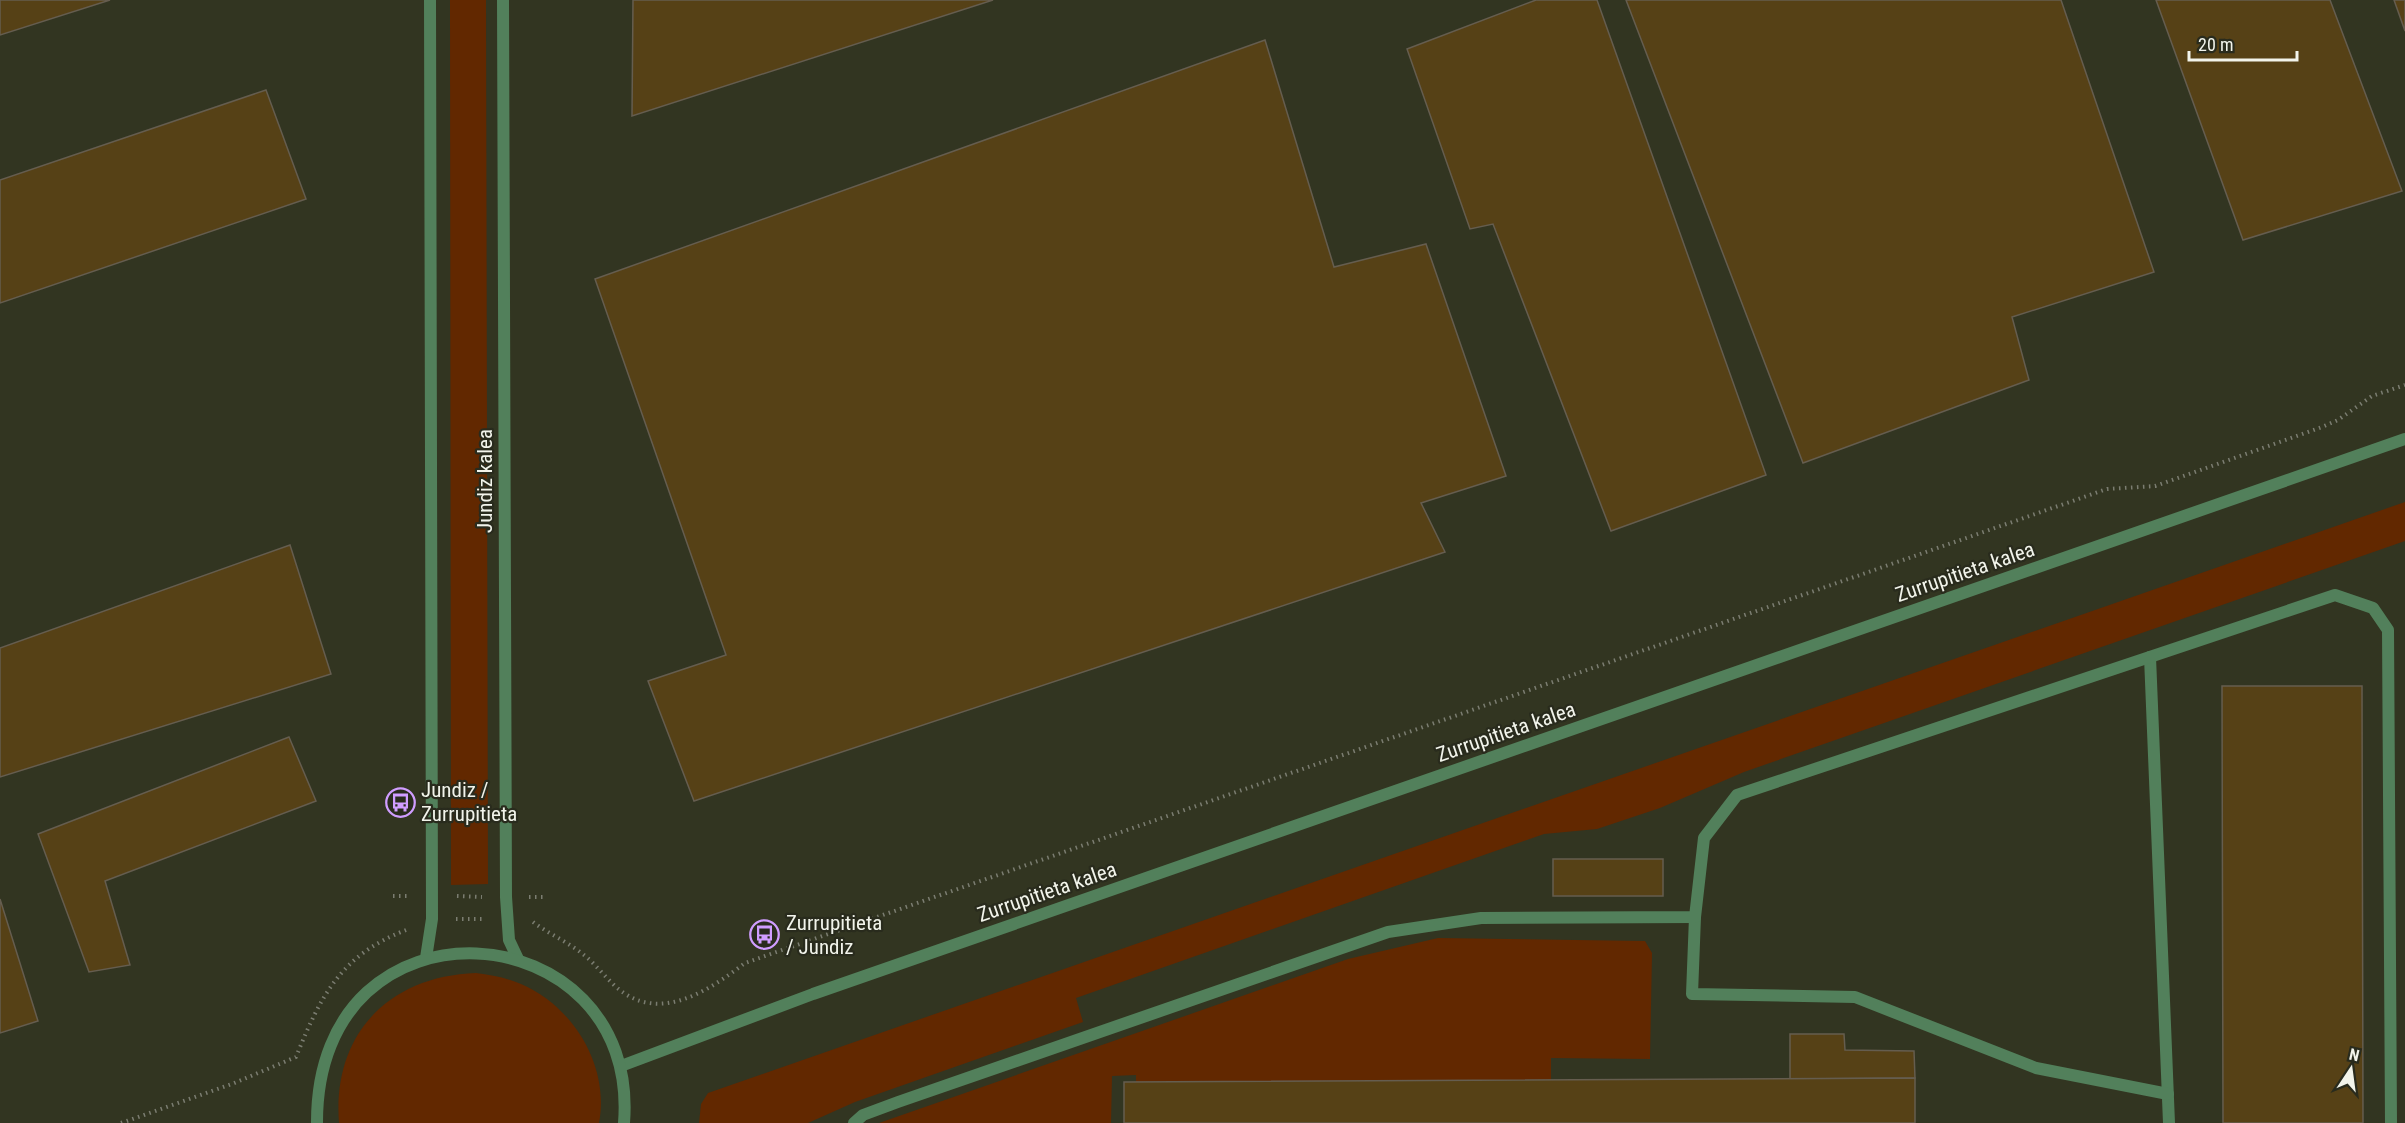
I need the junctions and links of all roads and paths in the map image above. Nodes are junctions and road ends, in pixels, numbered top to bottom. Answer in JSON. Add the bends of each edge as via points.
{"nodes":[{"id":1,"x":430,"y":0,"type":"edge"},
{"id":2,"x":503,"y":0,"type":"edge"},
{"id":3,"x":2405,"y":385,"type":"edge"},
{"id":4,"x":2405,"y":439,"type":"edge"},
{"id":5,"x":2150,"y":657,"type":"junction"},
{"id":6,"x":393,"y":896,"type":"dead end"},
{"id":7,"x":432,"y":896,"type":"junction"},
{"id":8,"x":506,"y":897,"type":"junction"},
{"id":9,"x":545,"y":897,"type":"dead end"},
{"id":10,"x":1695,"y":917,"type":"junction"},
{"id":11,"x":432,"y":919,"type":"junction"},
{"id":12,"x":506,"y":919,"type":"junction"},
{"id":13,"x":426,"y":958,"type":"junction"},
{"id":14,"x":518,"y":959,"type":"junction"},
{"id":15,"x":621,"y":1066,"type":"junction"},
{"id":16,"x":2168,"y":1094,"type":"junction"},
{"id":17,"x":121,"y":1123,"type":"edge"},
{"id":18,"x":317,"y":1123,"type":"edge"},
{"id":19,"x":624,"y":1123,"type":"edge"},
{"id":20,"x":854,"y":1123,"type":"edge"},
{"id":21,"x":2169,"y":1123,"type":"edge"},
{"id":22,"x":2391,"y":1123,"type":"edge"}],
"edges":[{"from":1,"to":7,"type":"street"},
{"from":2,"to":8,"type":"street","name":"Jundiz kalea"},
{"from":3,"to":12,"type":"path","via":[[2372,396],[2322,427],[2166,482],[2144,488],[2107,489],[745,963],[713,987],[670,1003],[646,1003],[624,993],[583,954],[531,920]]},
{"from":4,"to":15,"type":"street","name":"Zurrupitieta kalea","via":[[813,994]]},
{"from":5,"to":10,"type":"street","via":[[1737,795],[1704,838]]},
{"from":5,"to":16,"type":"street"},
{"from":5,"to":22,"type":"street","via":[[2335,596],[2373,608],[2388,630]]},
{"from":6,"to":7,"type":"path"},
{"from":7,"to":8,"type":"path"},
{"from":7,"to":11,"type":"street"},
{"from":8,"to":9,"type":"path"},
{"from":8,"to":12,"type":"street","name":"Jundiz kalea"},
{"from":10,"to":16,"type":"street","via":[[1692,994],[1855,997],[2036,1068]]},
{"from":10,"to":20,"type":"street","via":[[1480,918],[1388,932],[898,1102],[863,1115]]},
{"from":11,"to":12,"type":"path"},
{"from":11,"to":13,"type":"street"},
{"from":11,"to":17,"type":"path","via":[[378,940],[338,974],[312,1017],[296,1057]]},
{"from":12,"to":14,"type":"street","name":"Jundiz kalea","via":[[509,940]]},
{"from":13,"to":14,"type":"street","via":[[472,952]]},
{"from":13,"to":18,"type":"street","via":[[394,972],[365,994],[342,1021],[326,1052],[317,1087]]},
{"from":14,"to":15,"type":"street","via":[[553,976],[583,1000],[606,1031]]},
{"from":15,"to":19,"type":"street","via":[[626,1101]]},
{"from":16,"to":21,"type":"street"}]}
